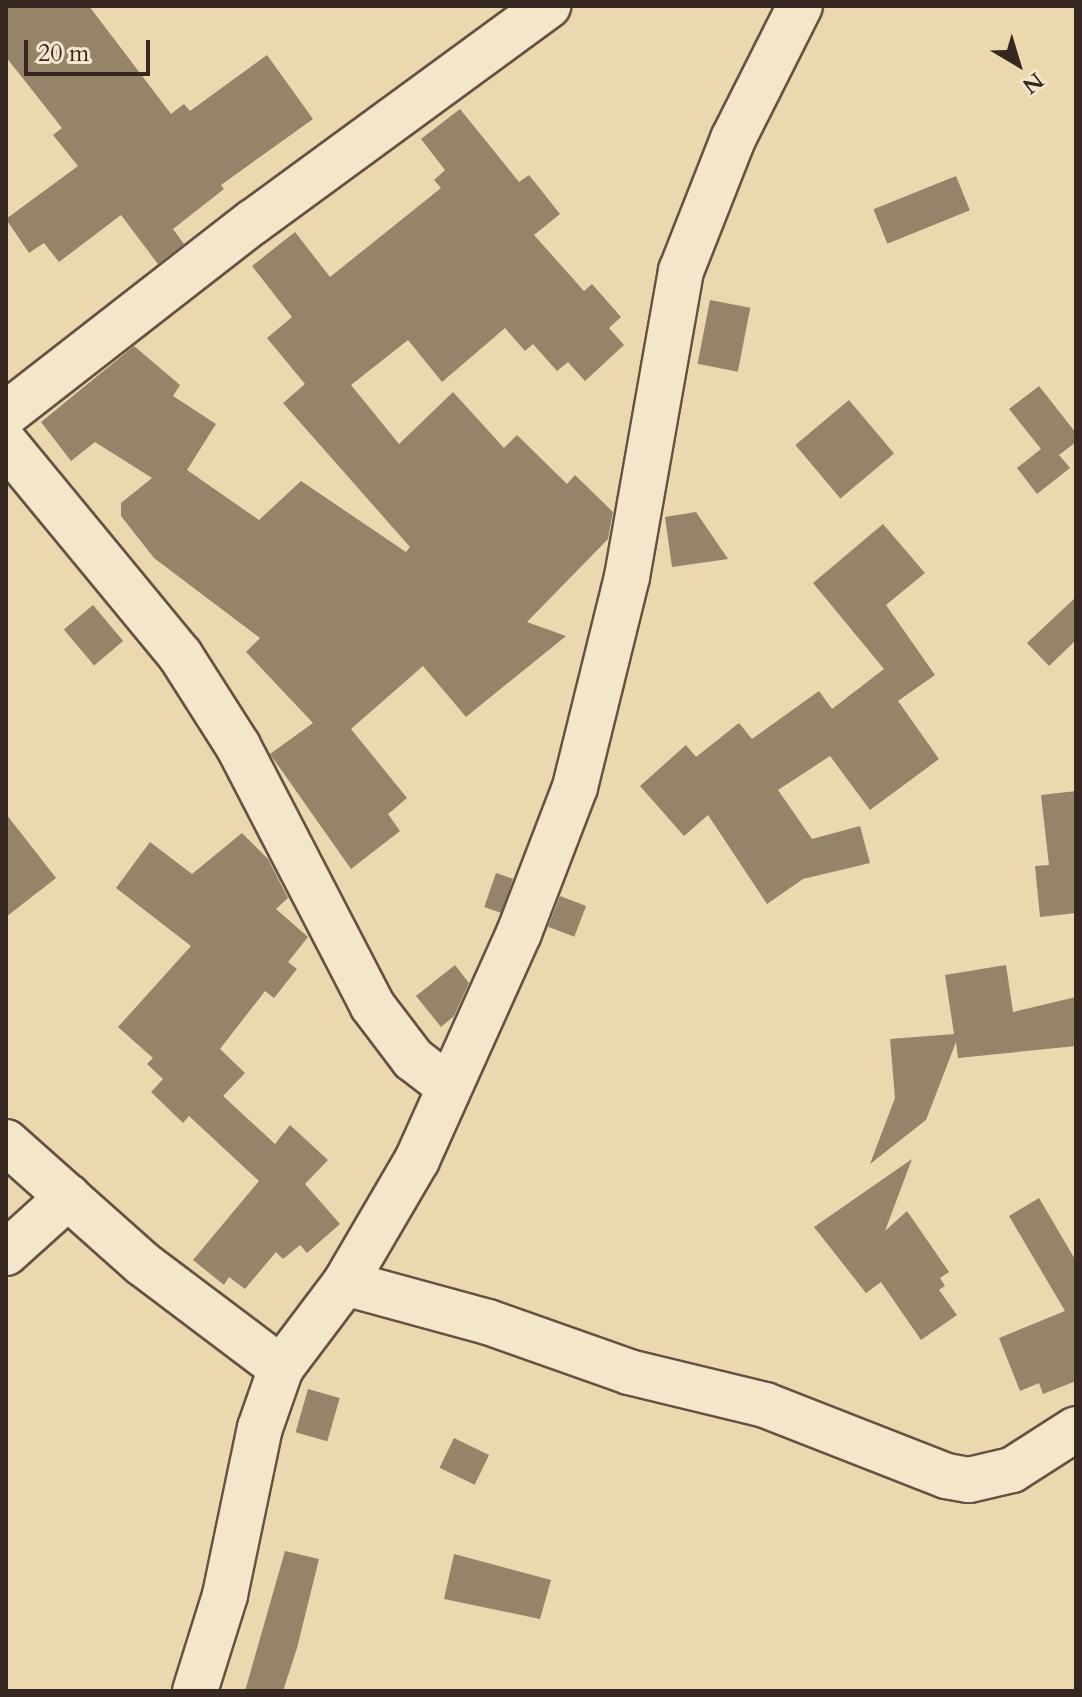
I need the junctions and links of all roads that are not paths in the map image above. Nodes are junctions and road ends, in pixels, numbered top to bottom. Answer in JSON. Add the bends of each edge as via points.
{"nodes":[{"id":1,"x":548,"y":6,"type":"edge"},
{"id":2,"x":800,"y":6,"type":"edge"},
{"id":3,"x":6,"y":414,"type":"edge"},
{"id":4,"x":6,"y":444,"type":"edge"},
{"id":5,"x":448,"y":1086,"type":"junction"},
{"id":6,"x":6,"y":1142,"type":"edge"},
{"id":7,"x":68,"y":1197,"type":"junction"},
{"id":8,"x":6,"y":1253,"type":"edge"},
{"id":9,"x":345,"y":1283,"type":"junction"},
{"id":10,"x":281,"y":1368,"type":"junction"},
{"id":11,"x":1076,"y":1429,"type":"edge"},
{"id":12,"x":195,"y":1691,"type":"edge"}],
"edges":[{"from":1,"to":3,"type":"street","via":[[253,222]]},
{"from":2,"to":5,"type":"street","via":[[733,139],[681,271],[627,577],[575,787],[519,933]]},
{"from":4,"to":5,"type":"street","via":[[180,655],[238,746],[372,1005],[413,1059]]},
{"from":5,"to":9,"type":"street","via":[[417,1160]]},
{"from":6,"to":7,"type":"street"},
{"from":7,"to":8,"type":"street"},
{"from":7,"to":10,"type":"street","via":[[143,1264]]},
{"from":9,"to":10,"type":"street"},
{"from":9,"to":11,"type":"street","via":[[488,1322],[629,1372],[765,1405],[946,1476],[969,1480],[1012,1470]]},
{"from":10,"to":12,"type":"street","via":[[260,1428],[225,1595]]}]}
